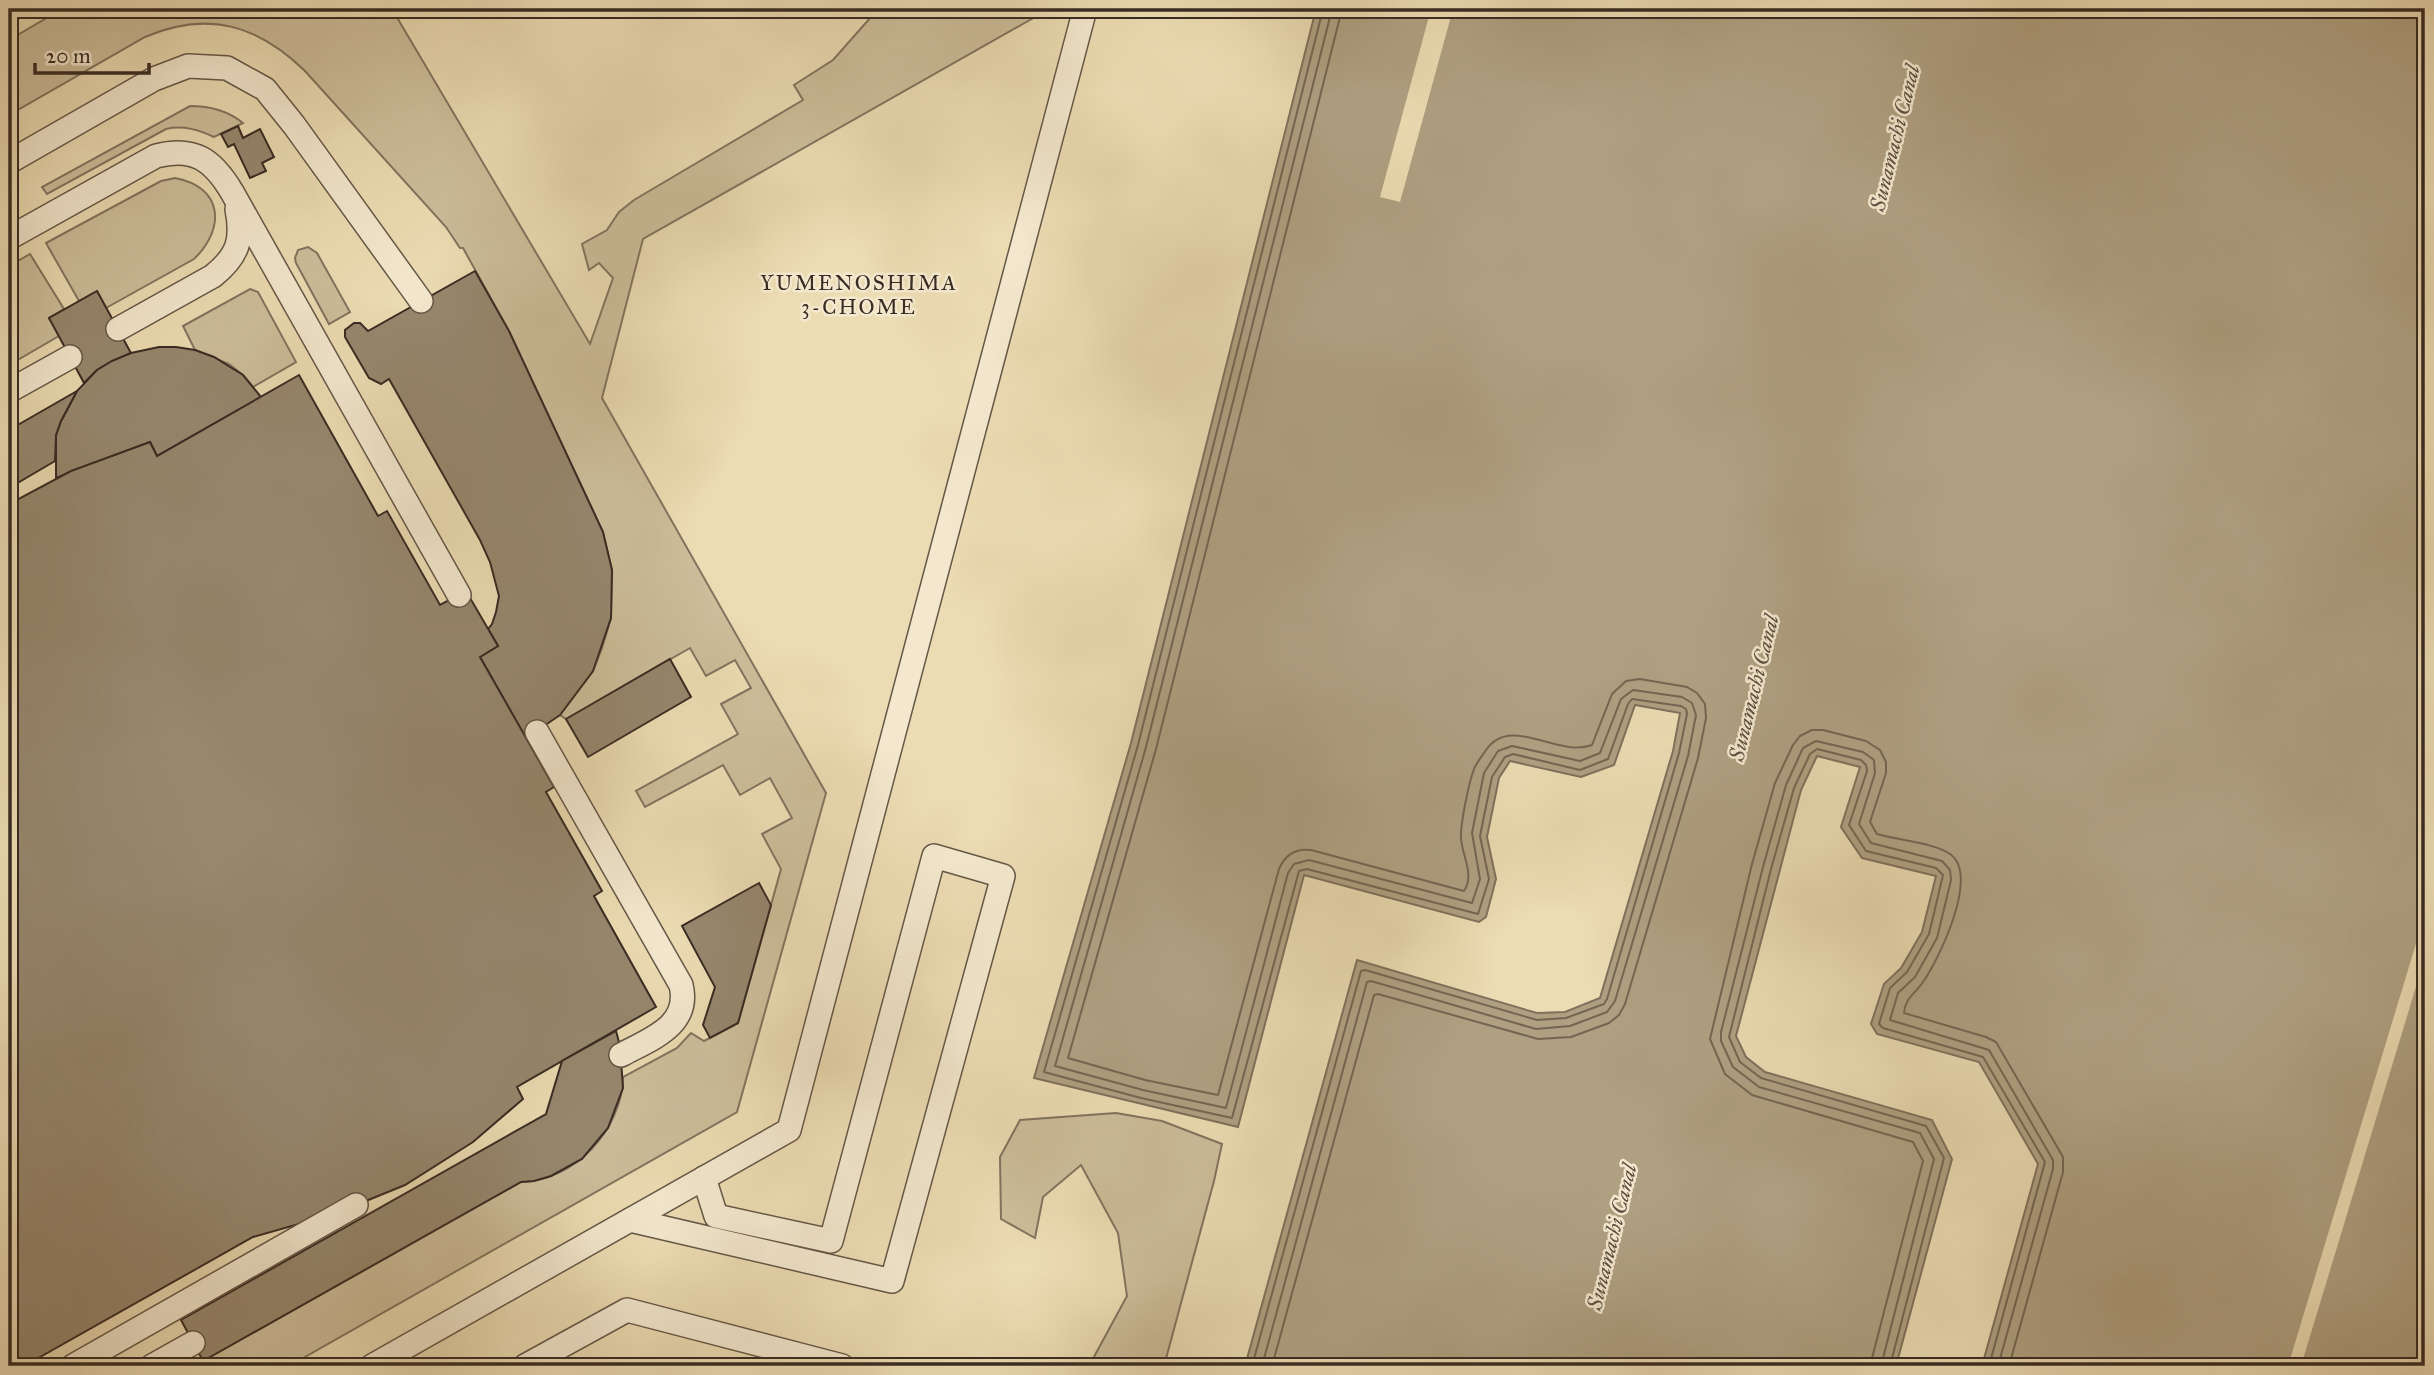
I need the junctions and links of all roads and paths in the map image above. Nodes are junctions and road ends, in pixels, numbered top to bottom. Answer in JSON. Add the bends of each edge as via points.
{"nodes":[{"id":1,"x":1085,"y":9,"type":"edge"},
{"id":2,"x":9,"y":162,"type":"edge"},
{"id":3,"x":232,"y":192,"type":"junction"},
{"id":4,"x":9,"y":238,"type":"edge"},
{"id":5,"x":421,"y":301,"type":"dead end"},
{"id":6,"x":118,"y":329,"type":"dead end"},
{"id":7,"x":70,"y":357,"type":"dead end"},
{"id":8,"x":9,"y":391,"type":"edge"},
{"id":9,"x":459,"y":595,"type":"dead end"},
{"id":10,"x":537,"y":732,"type":"dead end"},
{"id":11,"x":621,"y":1055,"type":"dead end"},
{"id":12,"x":704,"y":1178,"type":"junction"},
{"id":13,"x":356,"y":1205,"type":"dead end"},
{"id":14,"x":630,"y":1220,"type":"junction"},
{"id":15,"x":193,"y":1343,"type":"dead end"},
{"id":16,"x":73,"y":1366,"type":"edge"},
{"id":17,"x":152,"y":1366,"type":"edge"},
{"id":18,"x":372,"y":1366,"type":"edge"},
{"id":19,"x":525,"y":1366,"type":"edge"},
{"id":20,"x":842,"y":1366,"type":"edge"}],
"edges":[{"from":1,"to":12,"type":"lane","via":[[789,1130]]},
{"from":2,"to":5,"type":"lane","via":[[154,79],[188,66],[227,68],[265,89]]},
{"from":3,"to":4,"type":"lane","via":[[211,164],[185,152],[171,152],[139,165]]},
{"from":3,"to":6,"type":"lane","via":[[240,230],[237,250],[226,265]]},
{"from":3,"to":9,"type":"lane"},
{"from":7,"to":8,"type":"lane"},
{"from":10,"to":11,"type":"lane","via":[[681,985],[684,997],[672,1025]]},
{"from":12,"to":14,"type":"lane"},
{"from":12,"to":14,"type":"lane","via":[[716,1216],[831,1241],[934,856],[1003,876],[892,1282]]},
{"from":13,"to":16,"type":"lane"},
{"from":14,"to":18,"type":"lane"},
{"from":15,"to":17,"type":"lane"},
{"from":19,"to":20,"type":"lane","via":[[627,1310]]}]}
